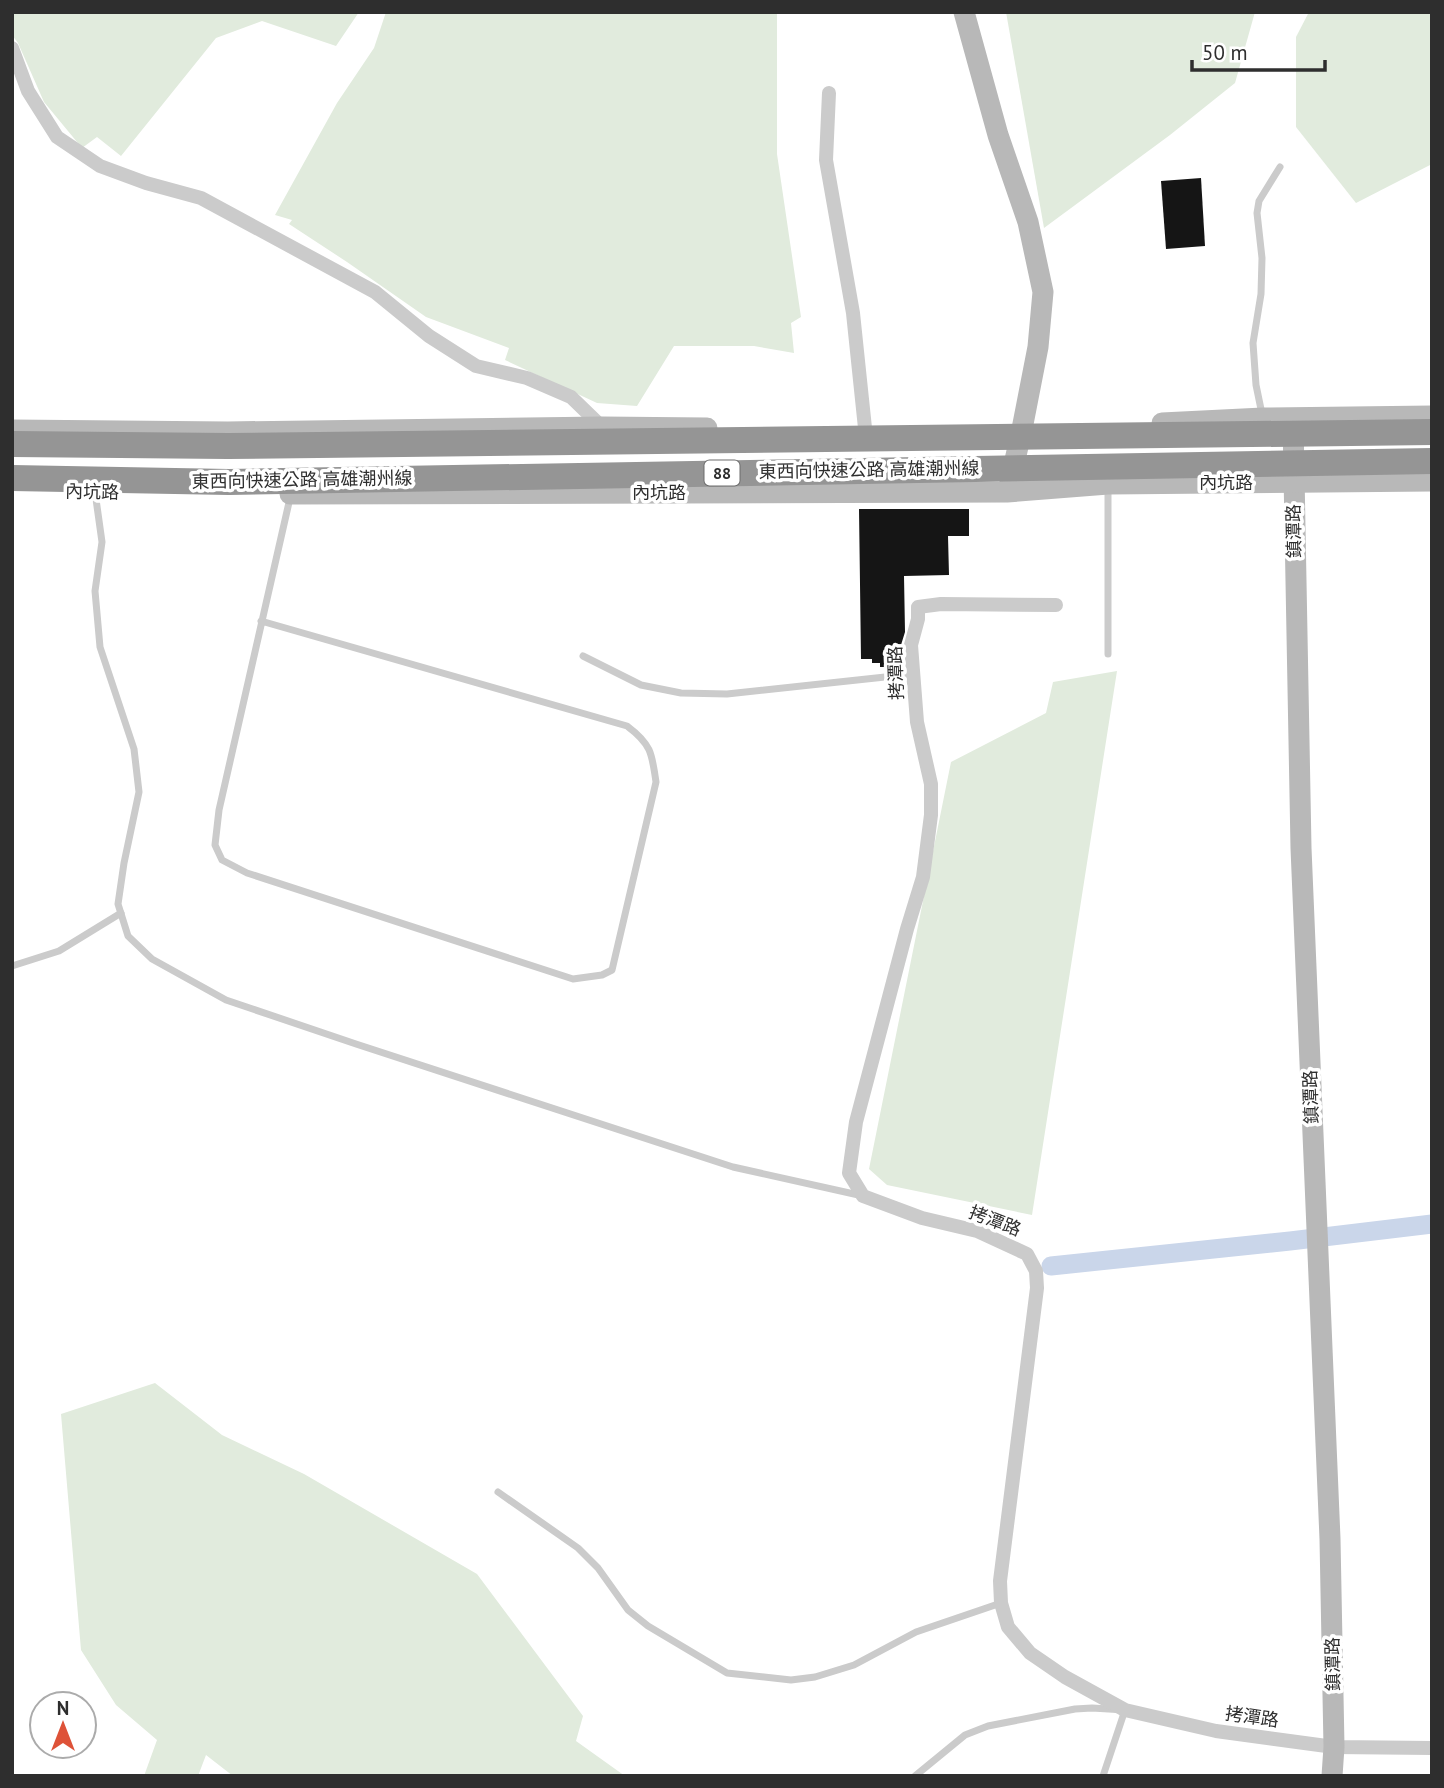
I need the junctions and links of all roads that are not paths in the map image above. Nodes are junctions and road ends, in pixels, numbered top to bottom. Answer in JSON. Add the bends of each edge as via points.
{"nodes":[{"id":1,"x":964,"y":12,"type":"edge"},
{"id":2,"x":12,"y":48,"type":"edge"},
{"id":3,"x":830,"y":93,"type":"dead end"},
{"id":4,"x":1280,"y":167,"type":"dead end"},
{"id":5,"x":1432,"y":416,"type":"edge"},
{"id":6,"x":1263,"y":418,"type":"junction"},
{"id":7,"x":1293,"y":418,"type":"junction"},
{"id":8,"x":602,"y":427,"type":"junction"},
{"id":9,"x":865,"y":428,"type":"junction"},
{"id":10,"x":1022,"y":429,"type":"junction"},
{"id":11,"x":12,"y":430,"type":"edge"},
{"id":12,"x":1432,"y":432,"type":"edge"},
{"id":13,"x":12,"y":444,"type":"edge"},
{"id":14,"x":1432,"y":461,"type":"edge"},
{"id":15,"x":12,"y":478,"type":"edge"},
{"id":16,"x":1432,"y":481,"type":"edge"},
{"id":17,"x":1293,"y":483,"type":"junction"},
{"id":18,"x":1108,"y":484,"type":"junction"},
{"id":19,"x":12,"y":491,"type":"edge"},
{"id":20,"x":94,"y":492,"type":"junction"},
{"id":21,"x":1007,"y":492,"type":"junction"},
{"id":22,"x":290,"y":494,"type":"junction"},
{"id":23,"x":1056,"y":605,"type":"dead end"},
{"id":24,"x":261,"y":621,"type":"junction"},
{"id":25,"x":1108,"y":653,"type":"dead end"},
{"id":26,"x":583,"y":656,"type":"dead end"},
{"id":27,"x":914,"y":674,"type":"junction"},
{"id":28,"x":121,"y":913,"type":"junction"},
{"id":29,"x":12,"y":966,"type":"edge"},
{"id":30,"x":863,"y":1196,"type":"junction"},
{"id":31,"x":498,"y":1492,"type":"dead end"},
{"id":32,"x":1001,"y":1603,"type":"junction"},
{"id":33,"x":1125,"y":1710,"type":"junction"},
{"id":34,"x":1334,"y":1747,"type":"junction"},
{"id":35,"x":1432,"y":1748,"type":"edge"},
{"id":36,"x":915,"y":1776,"type":"edge"},
{"id":37,"x":1103,"y":1776,"type":"edge"},
{"id":38,"x":1332,"y":1776,"type":"edge"}],
"edges":[{"from":1,"to":10,"type":"main road","via":[[1028,222],[1042,292],[1038,347]]},
{"from":2,"to":8,"type":"street","via":[[28,91],[57,137],[100,166],[201,198],[375,292],[429,336],[476,366],[527,378],[571,397]]},
{"from":3,"to":9,"type":"street","via":[[826,160],[853,313]]},
{"from":4,"to":6,"type":"lane","via":[[1259,201],[1257,213],[1261,294],[1253,343]]},
{"from":5,"to":7,"type":"main road"},
{"from":6,"to":7,"type":"main road"},
{"from":6,"to":10,"type":"main road"},
{"from":7,"to":17,"type":"main road","name":"鎮潭路"},
{"from":8,"to":9,"type":"main road"},
{"from":8,"to":11,"type":"main road"},
{"from":9,"to":10,"type":"main road"},
{"from":10,"to":21,"type":"main road"},
{"from":12,"to":13,"type":"highway","name":"東西向快速公路 高雄潮州線","number":"88","bridge":true,"via":[[228,446]]},
{"from":14,"to":15,"type":"highway","name":"東西向快速公路 高雄潮州線","number":"88","bridge":true,"via":[[229,482]]},
{"from":16,"to":17,"type":"main road","name":"內坑路"},
{"from":17,"to":18,"type":"main road","name":"內坑路"},
{"from":17,"to":34,"type":"main road","name":"鎮潭路","via":[[1301,848],[1330,1539]]},
{"from":18,"to":21,"type":"main road","name":"內坑路"},
{"from":18,"to":25,"type":"lane"},
{"from":19,"to":20,"type":"main road","name":"內坑路"},
{"from":20,"to":22,"type":"main road","name":"內坑路"},
{"from":20,"to":28,"type":"lane","via":[[102,542],[94,591],[100,647],[134,749],[139,792],[124,863],[118,904]]},
{"from":21,"to":22,"type":"main road","name":"內坑路"},
{"from":22,"to":24,"type":"lane"},
{"from":23,"to":27,"type":"street","name":"拷潭路","via":[[918,607],[911,645]]},
{"from":24,"to":24,"type":"lane","via":[[219,810],[215,845],[222,860],[247,873],[572,979],[612,970],[656,782],[643,738],[627,726]]},
{"from":26,"to":27,"type":"lane","via":[[641,685],[681,692],[727,694]]},
{"from":27,"to":30,"type":"street","name":"拷潭路","via":[[931,783],[931,816],[923,877],[856,1122],[849,1173]]},
{"from":28,"to":29,"type":"lane","via":[[59,951]]},
{"from":28,"to":30,"type":"lane","via":[[128,936],[152,959],[226,1000],[733,1167]]},
{"from":30,"to":32,"type":"street","name":"拷潭路","via":[[922,1218],[977,1231],[1027,1254],[1036,1271]]},
{"from":31,"to":32,"type":"lane","via":[[578,1548],[628,1610],[648,1626],[727,1673],[791,1680],[815,1677],[854,1665],[916,1632]]},
{"from":32,"to":33,"type":"street","name":"拷潭路","via":[[1008,1626],[1030,1653]]},
{"from":33,"to":34,"type":"street","name":"拷潭路","via":[[1216,1731]]},
{"from":33,"to":36,"type":"lane","via":[[1092,1707],[988,1726],[965,1735]]},
{"from":33,"to":37,"type":"lane"},
{"from":34,"to":35,"type":"street","name":"拷潭路"},
{"from":34,"to":38,"type":"main road","name":"鎮潭路"}]}
